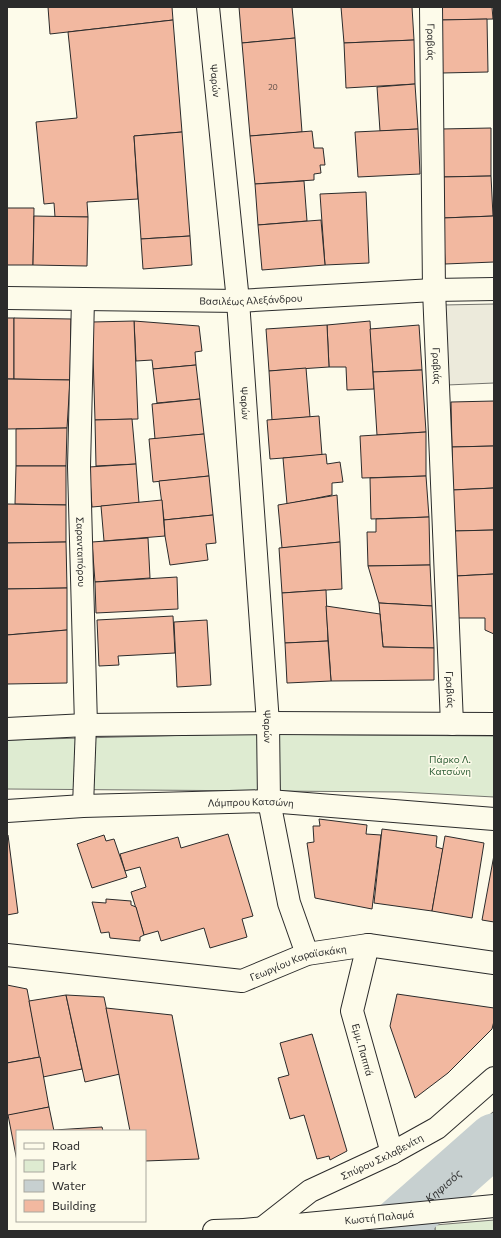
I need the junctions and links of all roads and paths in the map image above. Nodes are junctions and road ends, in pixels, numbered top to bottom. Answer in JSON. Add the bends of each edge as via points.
{"nodes":[{"id":1,"x":208,"y":7,"type":"edge"},
{"id":2,"x":431,"y":7,"type":"edge"},
{"id":3,"x":494,"y":288,"type":"edge"},
{"id":4,"x":434,"y":290,"type":"junction"},
{"id":5,"x":7,"y":298,"type":"edge"},
{"id":6,"x":83,"y":298,"type":"junction"},
{"id":7,"x":238,"y":301,"type":"junction"},
{"id":8,"x":268,"y":723,"type":"junction"},
{"id":9,"x":452,"y":724,"type":"junction"},
{"id":10,"x":494,"y":724,"type":"edge"},
{"id":11,"x":86,"y":725,"type":"junction"},
{"id":12,"x":7,"y":729,"type":"edge"},
{"id":13,"x":269,"y":801,"type":"junction"},
{"id":14,"x":84,"y":806,"type":"junction"},
{"id":15,"x":7,"y":811,"type":"edge"},
{"id":16,"x":494,"y":819,"type":"edge"},
{"id":17,"x":368,"y":945,"type":"junction"},
{"id":18,"x":308,"y":954,"type":"junction"},
{"id":19,"x":7,"y":955,"type":"edge"},
{"id":20,"x":494,"y":963,"type":"edge"},
{"id":21,"x":494,"y":1078,"type":"edge"},
{"id":22,"x":392,"y":1153,"type":"junction"},
{"id":23,"x":494,"y":1206,"type":"edge"},
{"id":24,"x":250,"y":1229,"type":"edge"},
{"id":25,"x":214,"y":1231,"type":"edge"}],
"edges":[{"from":1,"to":7,"type":"street","name":"Ψαρών"},
{"from":2,"to":4,"type":"street","name":"Γραβιάς"},
{"from":3,"to":4,"type":"street","name":"Βασιλέως Αλεξάνδρου"},
{"from":4,"to":7,"type":"street","name":"Βασιλέως Αλεξάνδρου"},
{"from":4,"to":9,"type":"street","name":"Γραβιάς"},
{"from":5,"to":6,"type":"street","name":"Βασιλέως Αλεξάνδρου"},
{"from":6,"to":7,"type":"street","name":"Βασιλέως Αλεξάνδρου"},
{"from":6,"to":11,"type":"street","name":"Σαρανταπόρου","via":[[79,467]]},
{"from":7,"to":8,"type":"street","name":"Ψαρών"},
{"from":8,"to":9,"type":"street"},
{"from":8,"to":11,"type":"street"},
{"from":8,"to":13,"type":"street","name":"Ψαρών"},
{"from":9,"to":10,"type":"street"},
{"from":11,"to":12,"type":"street"},
{"from":11,"to":14,"type":"street","name":"Σαρανταπόρου"},
{"from":13,"to":14,"type":"street","name":"Λάμπρου Κατσώνη"},
{"from":13,"to":16,"type":"street","name":"Λάμπρου Κατσώνη"},
{"from":13,"to":18,"type":"street","via":[[289,903]]},
{"from":14,"to":15,"type":"street","name":"Λάμπρου Κατσώνη"},
{"from":17,"to":18,"type":"street","name":"Γεωργίου Καραϊσκάκη"},
{"from":17,"to":20,"type":"street","name":"Γεωργίου Καραϊσκάκη"},
{"from":17,"to":22,"type":"street","name":"Εμμ. Παππά","via":[[352,1011]]},
{"from":18,"to":19,"type":"street","name":"Γεωργίου Καραϊσκάκη","via":[[242,981]]},
{"from":21,"to":22,"type":"street","name":"Σπύρου Σκλαβενίτη","via":[[437,1128]]},
{"from":22,"to":24,"type":"street","name":"Σπύρου Σκλαβενίτη","via":[[310,1191]]},
{"from":23,"to":24,"type":"street","name":"Κωστή Παλαμά"},
{"from":24,"to":25,"type":"street","name":"Κωστή Παλαμά"}]}
